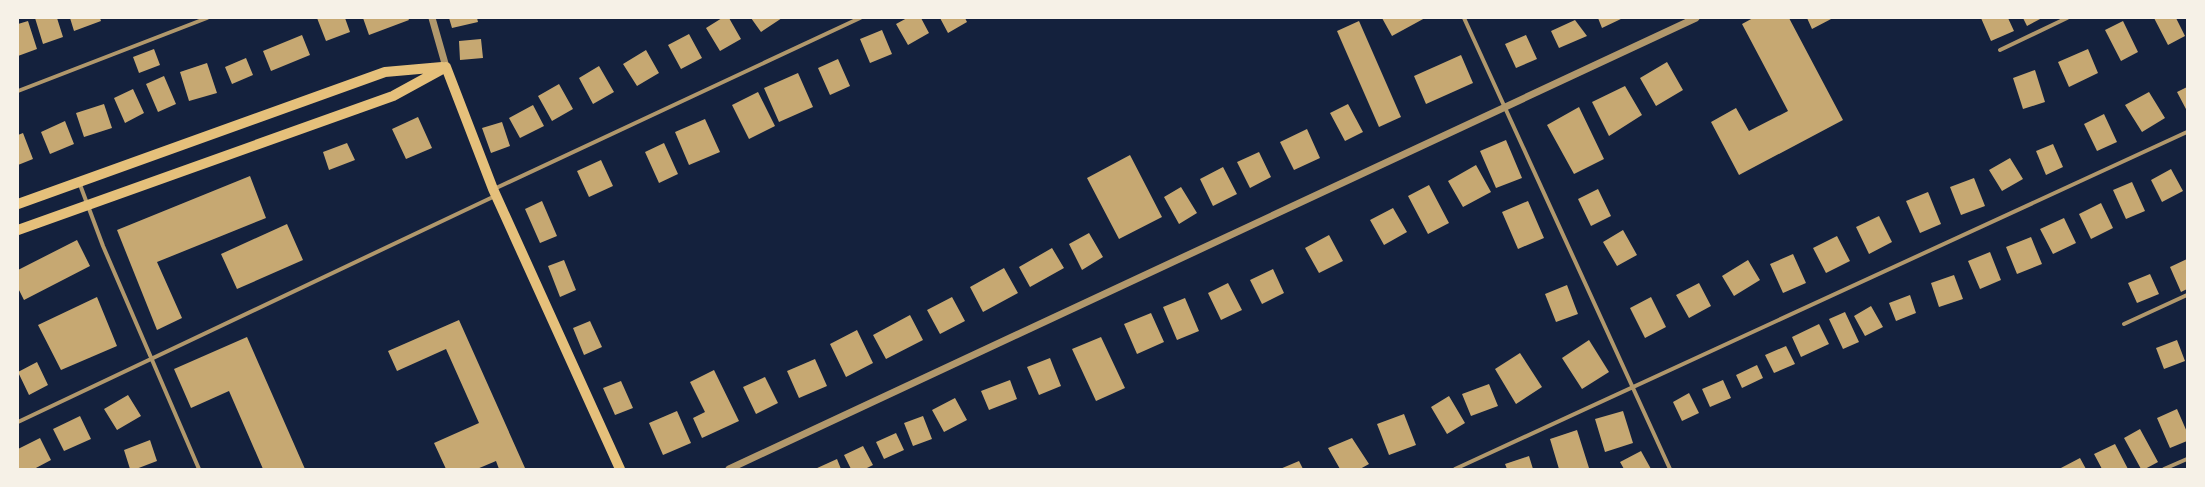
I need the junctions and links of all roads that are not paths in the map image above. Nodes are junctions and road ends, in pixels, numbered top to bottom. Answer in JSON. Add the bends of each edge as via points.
{"nodes":[{"id":1,"x":207,"y":18,"type":"edge"},
{"id":2,"x":432,"y":18,"type":"edge"},
{"id":3,"x":860,"y":18,"type":"edge"},
{"id":4,"x":1464,"y":18,"type":"edge"},
{"id":5,"x":1696,"y":18,"type":"edge"},
{"id":6,"x":2067,"y":18,"type":"edge"},
{"id":7,"x":2000,"y":50,"type":"dead end"},
{"id":8,"x":446,"y":67,"type":"junction"},
{"id":9,"x":18,"y":91,"type":"edge"},
{"id":10,"x":1506,"y":106,"type":"junction"},
{"id":11,"x":2187,"y":132,"type":"edge"},
{"id":12,"x":79,"y":182,"type":"junction"},
{"id":13,"x":494,"y":192,"type":"junction"},
{"id":14,"x":18,"y":204,"type":"edge"},
{"id":15,"x":88,"y":205,"type":"junction"},
{"id":16,"x":18,"y":230,"type":"edge"},
{"id":17,"x":2187,"y":294,"type":"edge"},
{"id":18,"x":2124,"y":324,"type":"dead end"},
{"id":19,"x":151,"y":358,"type":"junction"},
{"id":20,"x":1633,"y":387,"type":"junction"},
{"id":21,"x":18,"y":422,"type":"edge"},
{"id":22,"x":2187,"y":458,"type":"edge"},
{"id":23,"x":199,"y":469,"type":"edge"},
{"id":24,"x":620,"y":469,"type":"edge"},
{"id":25,"x":729,"y":469,"type":"edge"},
{"id":26,"x":1455,"y":469,"type":"edge"},
{"id":27,"x":1670,"y":469,"type":"edge"},
{"id":28,"x":2164,"y":469,"type":"edge"}],
"edges":[{"from":1,"to":9,"type":"street"},
{"from":2,"to":8,"type":"street"},
{"from":3,"to":13,"type":"street"},
{"from":4,"to":10,"type":"street"},
{"from":5,"to":10,"type":"street"},
{"from":6,"to":7,"type":"street"},
{"from":8,"to":12,"type":"main road","via":[[384,72]]},
{"from":8,"to":13,"type":"main road"},
{"from":8,"to":15,"type":"main road","via":[[393,96]]},
{"from":10,"to":20,"type":"street"},
{"from":10,"to":25,"type":"street"},
{"from":11,"to":20,"type":"street"},
{"from":12,"to":14,"type":"main road"},
{"from":12,"to":15,"type":"street"},
{"from":13,"to":19,"type":"street"},
{"from":13,"to":24,"type":"main road"},
{"from":15,"to":16,"type":"main road"},
{"from":15,"to":19,"type":"street"},
{"from":17,"to":18,"type":"street"},
{"from":19,"to":21,"type":"street"},
{"from":19,"to":23,"type":"street"},
{"from":20,"to":26,"type":"street"},
{"from":20,"to":27,"type":"street"},
{"from":22,"to":28,"type":"street"}]}
